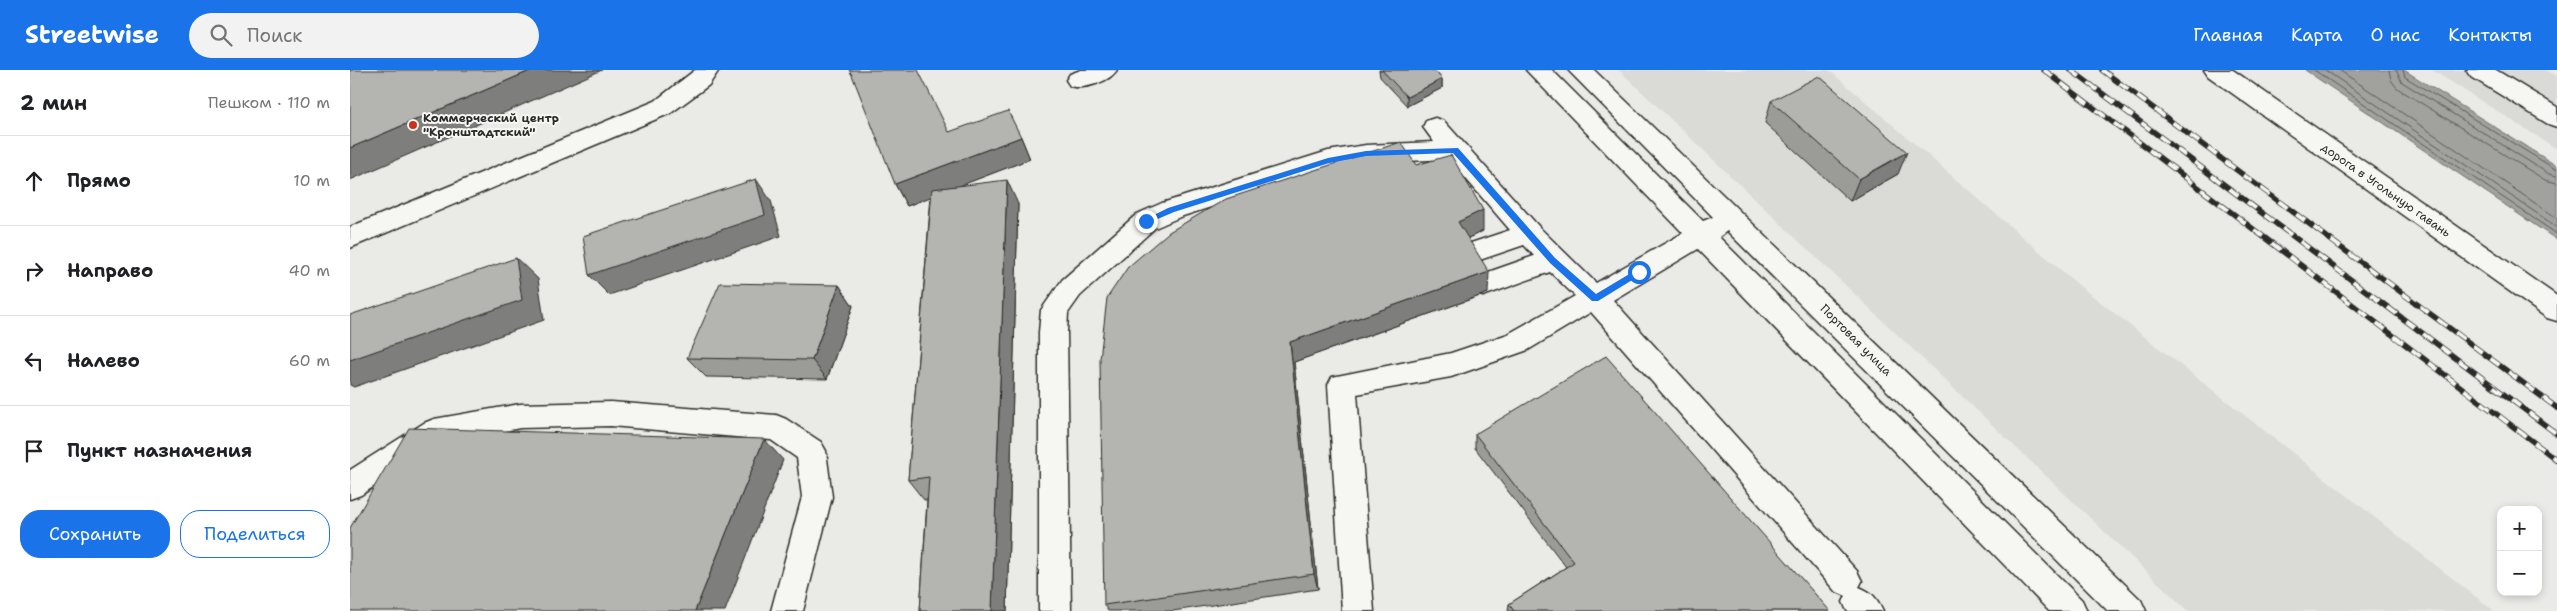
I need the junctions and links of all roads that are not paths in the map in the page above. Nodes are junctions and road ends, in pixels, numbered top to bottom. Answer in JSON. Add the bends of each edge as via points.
{"nodes":[{"id":1,"x":707,"y":70,"type":"edge"},
{"id":2,"x":1105,"y":70,"type":"edge"},
{"id":3,"x":1538,"y":70,"type":"edge"},
{"id":4,"x":1580,"y":70,"type":"edge"},
{"id":5,"x":2216,"y":70,"type":"edge"},
{"id":6,"x":2478,"y":70,"type":"edge"},
{"id":7,"x":1078,"y":80,"type":"dead end"},
{"id":8,"x":2557,"y":118,"type":"edge"},
{"id":9,"x":1435,"y":127,"type":"dead end"},
{"id":10,"x":1455,"y":150,"type":"junction"},
{"id":11,"x":1731,"y":217,"type":"junction"},
{"id":12,"x":1527,"y":234,"type":"junction"},
{"id":13,"x":1701,"y":235,"type":"junction"},
{"id":14,"x":350,"y":238,"type":"edge"},
{"id":15,"x":1465,"y":255,"type":"edge"},
{"id":16,"x":1553,"y":260,"type":"junction"},
{"id":17,"x":1483,"y":284,"type":"edge"},
{"id":18,"x":1595,"y":298,"type":"junction"},
{"id":19,"x":2557,"y":310,"type":"edge"},
{"id":20,"x":350,"y":486,"type":"edge"},
{"id":21,"x":1857,"y":598,"type":"edge"},
{"id":22,"x":787,"y":611,"type":"edge"},
{"id":23,"x":1055,"y":611,"type":"edge"},
{"id":24,"x":1358,"y":611,"type":"edge"},
{"id":25,"x":2071,"y":611,"type":"edge"},
{"id":26,"x":2130,"y":611,"type":"edge"}],
"edges":[{"from":1,"to":14,"type":"street","via":[[701,79],[663,107]]},
{"from":2,"to":7,"type":"street"},
{"from":3,"to":13,"type":"street"},
{"from":4,"to":11,"type":"street","name":"Портовая улица"},
{"from":5,"to":19,"type":"street","name":"дорога в Угольную гавань"},
{"from":6,"to":8,"type":"street"},
{"from":9,"to":10,"type":"street"},
{"from":10,"to":12,"type":"street"},
{"from":10,"to":23,"type":"street","via":[[1366,154],[1328,160],[1171,210],[1146,221],[1071,288],[1055,310],[1053,332]]},
{"from":11,"to":13,"type":"street"},
{"from":11,"to":26,"type":"street","name":"Портовая улица"},
{"from":12,"to":15,"type":"street"},
{"from":12,"to":16,"type":"street"},
{"from":13,"to":18,"type":"street"},
{"from":13,"to":25,"type":"street"},
{"from":16,"to":17,"type":"street"},
{"from":16,"to":18,"type":"street"},
{"from":18,"to":21,"type":"street"},
{"from":18,"to":24,"type":"street","via":[[1518,342],[1451,364],[1342,385]]},
{"from":20,"to":22,"type":"street","via":[[434,432],[520,416],[611,414],[776,428],[811,451],[817,497]]}]}
